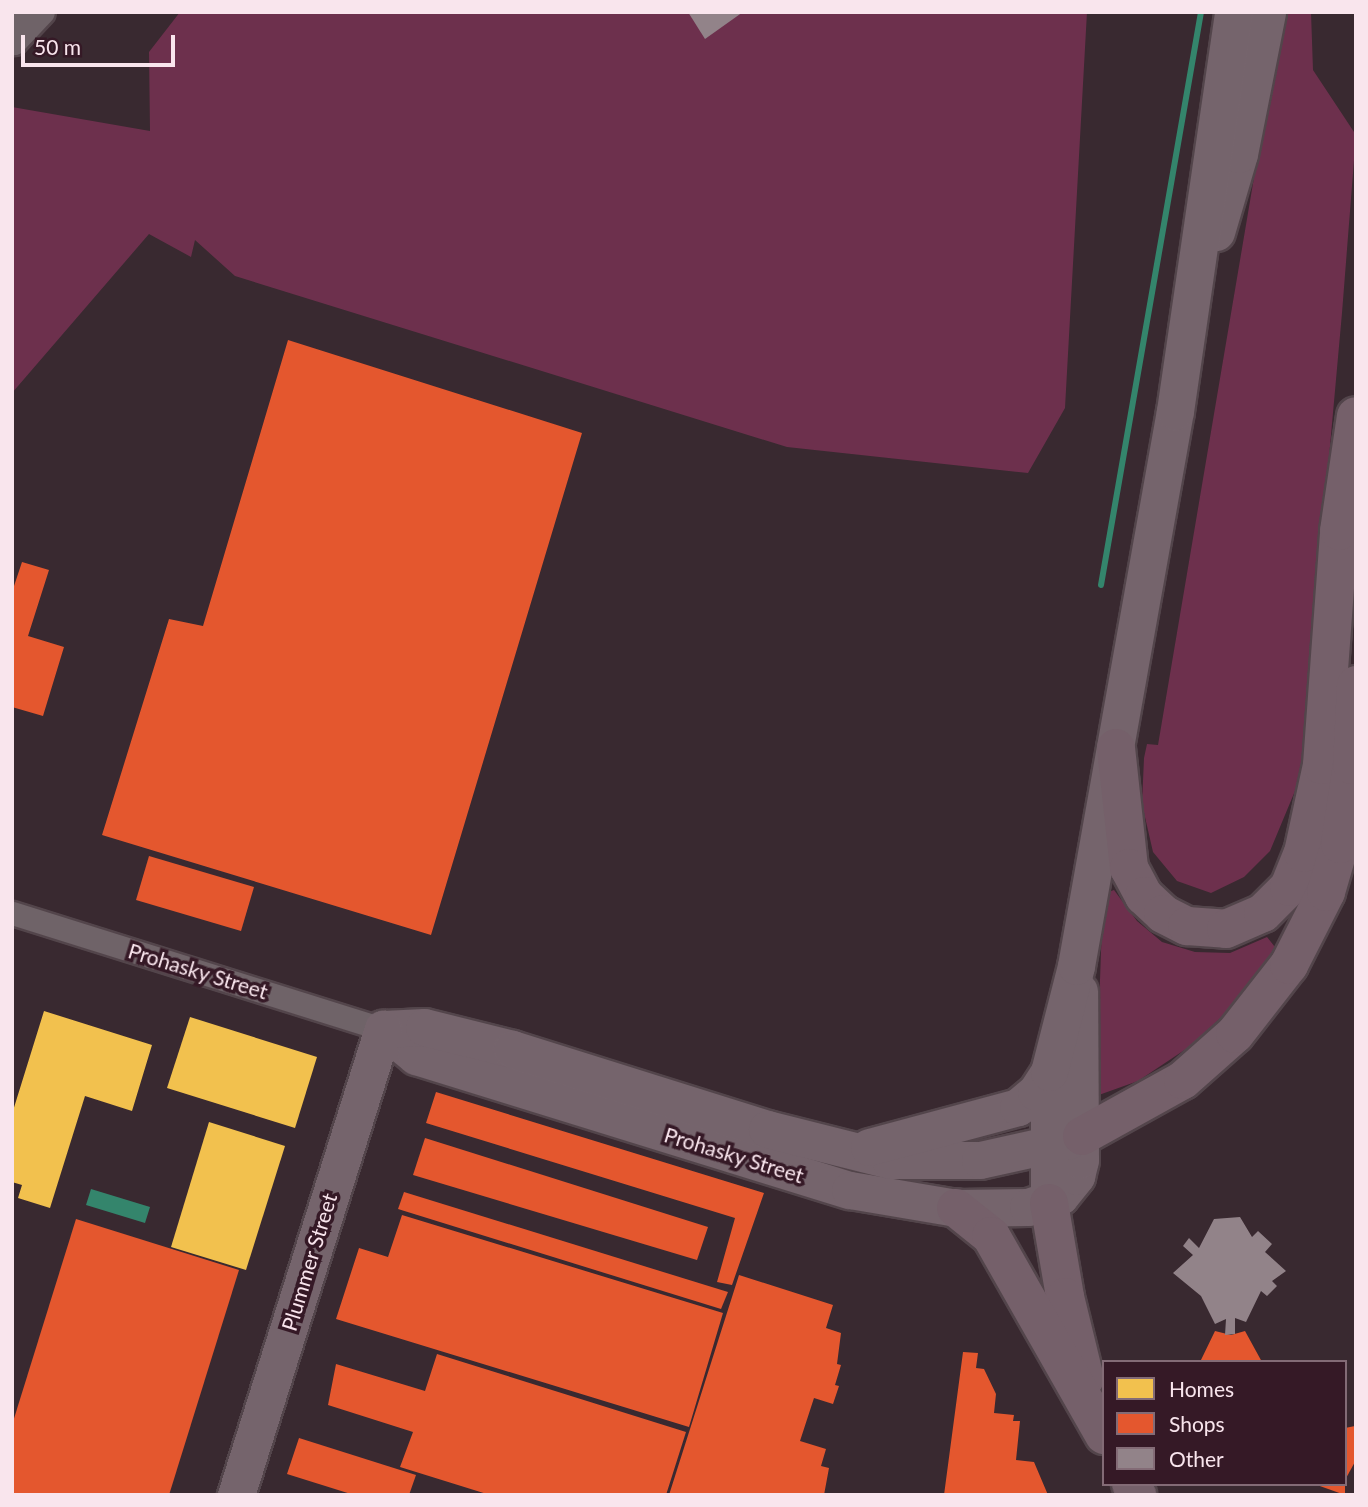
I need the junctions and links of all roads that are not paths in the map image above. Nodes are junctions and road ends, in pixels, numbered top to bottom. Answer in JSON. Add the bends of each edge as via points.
{"nodes":[{"id":1,"x":21,"y":12,"type":"edge"},
{"id":2,"x":44,"y":12,"type":"edge"},
{"id":3,"x":1233,"y":12,"type":"edge"},
{"id":4,"x":1267,"y":12,"type":"edge"},
{"id":5,"x":1197,"y":275,"type":"junction"},
{"id":6,"x":1356,"y":416,"type":"edge"},
{"id":7,"x":1356,"y":685,"type":"edge"},
{"id":8,"x":1115,"y":748,"type":"junction"},
{"id":9,"x":12,"y":913,"type":"edge"},
{"id":10,"x":1076,"y":965,"type":"junction"},
{"id":11,"x":383,"y":1029,"type":"junction"},
{"id":12,"x":1049,"y":1072,"type":"junction"},
{"id":13,"x":1070,"y":1148,"type":"junction"},
{"id":14,"x":846,"y":1150,"type":"junction"},
{"id":15,"x":1049,"y":1203,"type":"junction"},
{"id":16,"x":956,"y":1208,"type":"junction"},
{"id":17,"x":1102,"y":1421,"type":"edge"},
{"id":18,"x":1102,"y":1431,"type":"edge"},
{"id":19,"x":236,"y":1495,"type":"edge"}],
"edges":[{"from":1,"to":2,"type":"street","via":[[14,43]]},
{"from":3,"to":5,"type":"main road","via":[[1210,147]]},
{"from":4,"to":5,"type":"main road","via":[[1232,185]]},
{"from":5,"to":8,"type":"main road"},
{"from":6,"to":8,"type":"highway","via":[[1339,531],[1322,765],[1303,853],[1289,887],[1263,912],[1226,929],[1187,926],[1163,914],[1144,896],[1129,868]]},
{"from":7,"to":13,"type":"highway","via":[[1340,844],[1321,904],[1289,965],[1242,1027],[1183,1080]]},
{"from":8,"to":10,"type":"main road"},
{"from":9,"to":11,"type":"street","name":"Prohasky Street"},
{"from":10,"to":12,"type":"main road"},
{"from":10,"to":13,"type":"main road"},
{"from":11,"to":14,"type":"main road","name":"Prohasky Street","via":[[424,1027],[499,1046]]},
{"from":11,"to":16,"type":"main road","name":"Prohasky Street","via":[[416,1056],[611,1118],[850,1190]]},
{"from":11,"to":19,"type":"main road","name":"Plummer Street"},
{"from":12,"to":13,"type":"main road"},
{"from":12,"to":14,"type":"main road","via":[[1037,1092],[1018,1107],[910,1138]]},
{"from":13,"to":14,"type":"main road","name":"Prohasky Street","via":[[949,1163],[890,1160]]},
{"from":13,"to":15,"type":"main road"},
{"from":15,"to":16,"type":"main road","name":"Prohasky Street"},
{"from":15,"to":17,"type":"highway","via":[[1073,1335]]},
{"from":16,"to":18,"type":"highway","via":[[991,1236]]}]}
